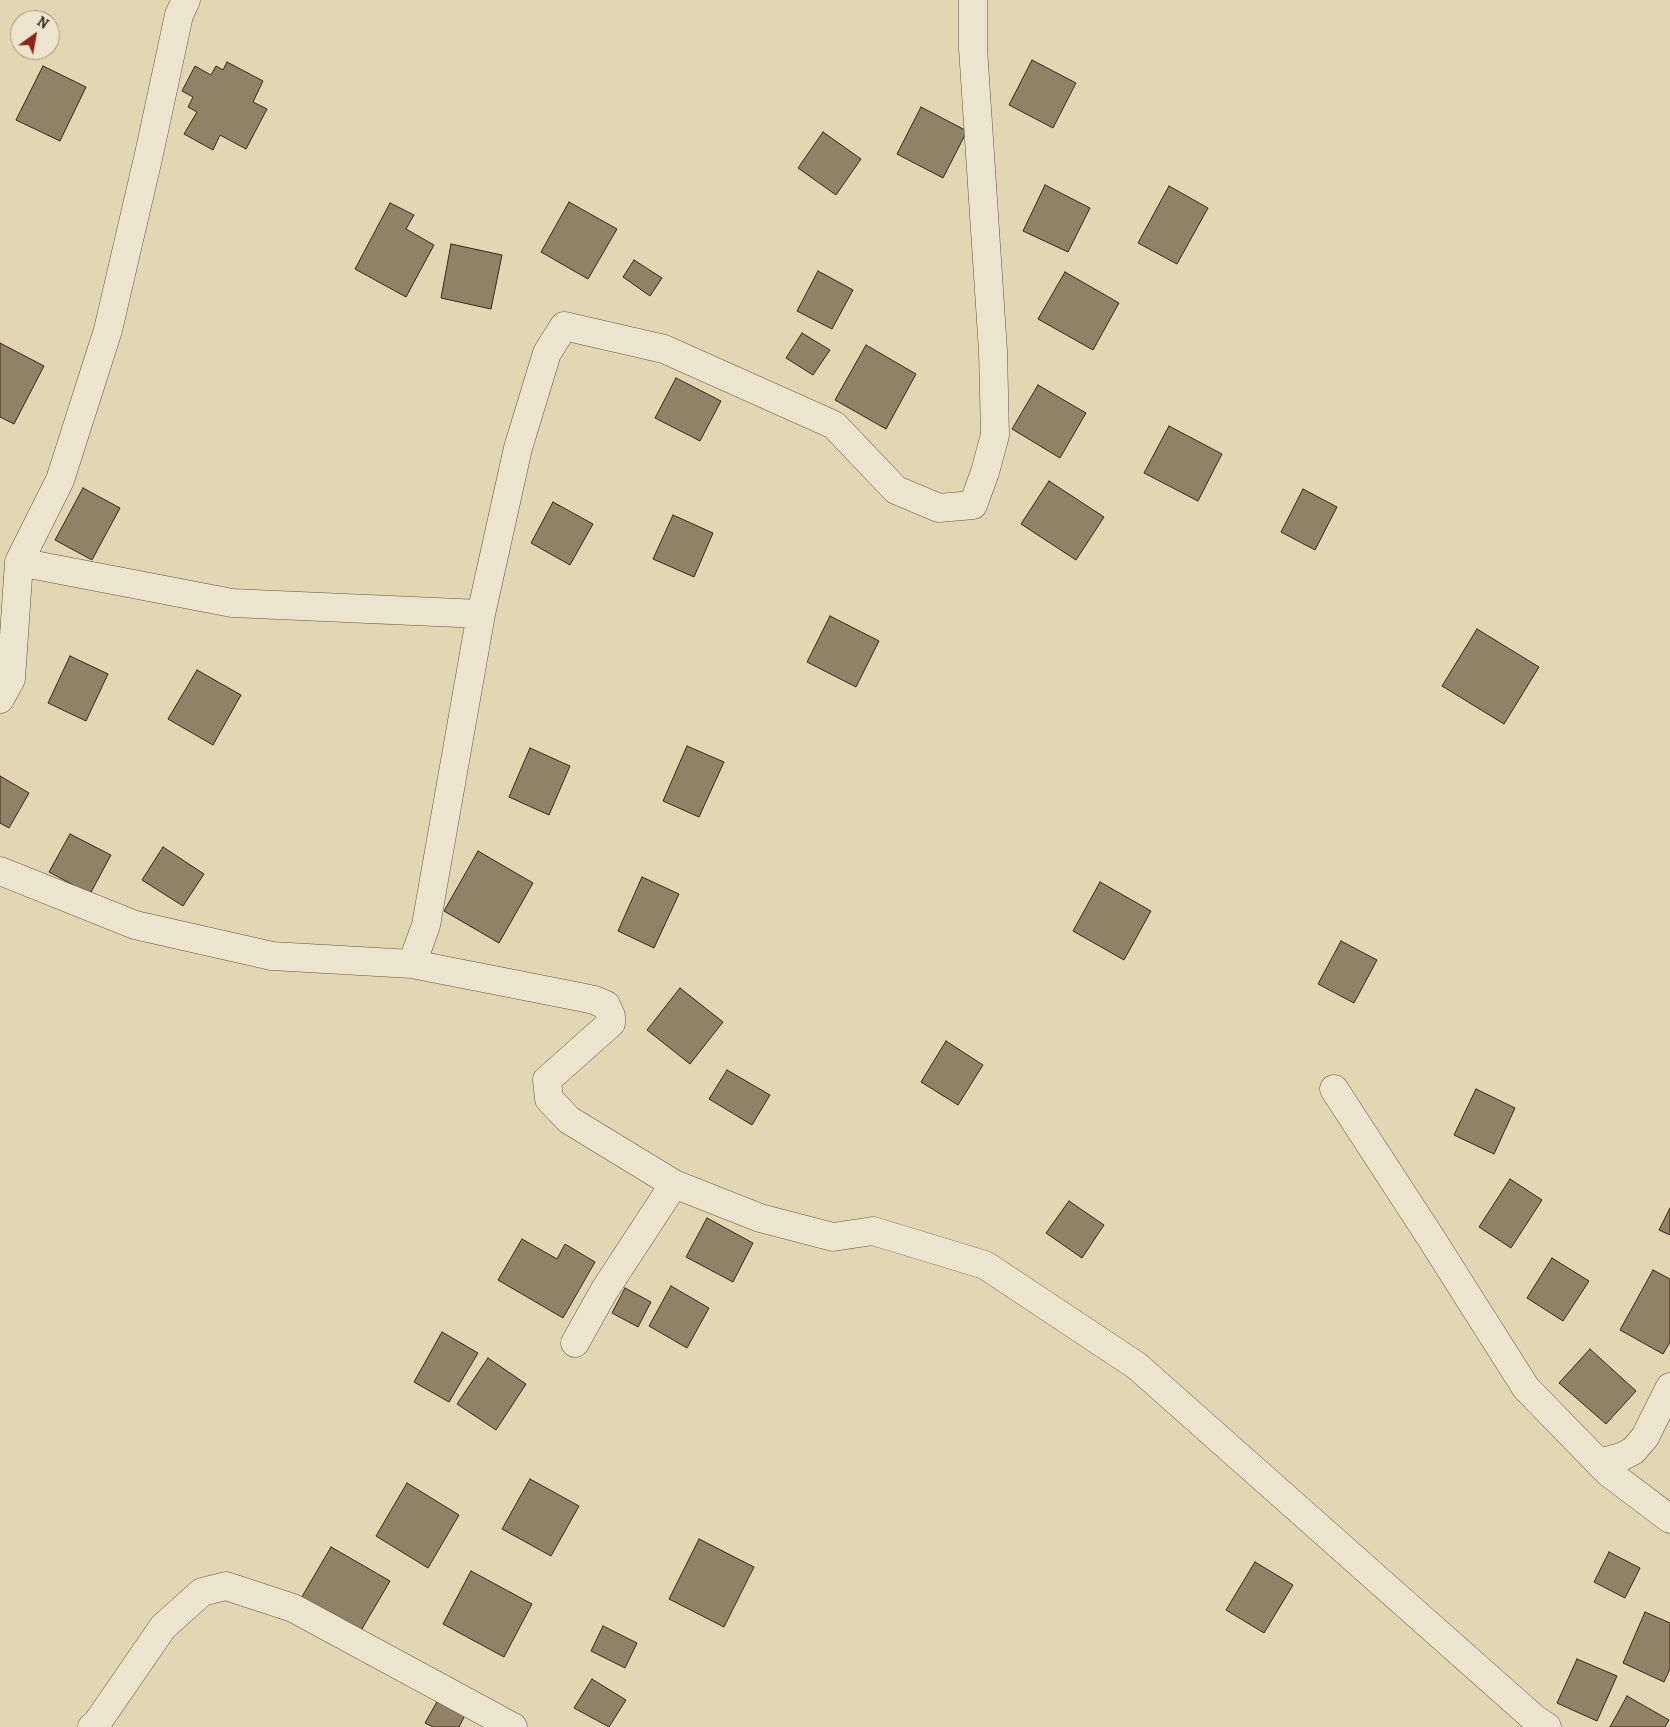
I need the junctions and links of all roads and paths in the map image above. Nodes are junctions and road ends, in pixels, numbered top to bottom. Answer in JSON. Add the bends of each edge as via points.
{"nodes":[{"id":1,"x":186,"y":0,"type":"edge"},
{"id":2,"x":973,"y":0,"type":"edge"},
{"id":3,"x":19,"y":562,"type":"junction"},
{"id":4,"x":482,"y":614,"type":"junction"},
{"id":5,"x":0,"y":699,"type":"edge"},
{"id":6,"x":0,"y":871,"type":"edge"},
{"id":7,"x":412,"y":964,"type":"junction"},
{"id":8,"x":1334,"y":1089,"type":"dead end"},
{"id":9,"x":674,"y":1184,"type":"junction"},
{"id":10,"x":575,"y":1344,"type":"dead end"},
{"id":11,"x":1670,"y":1386,"type":"edge"},
{"id":12,"x":1600,"y":1464,"type":"junction"},
{"id":13,"x":1670,"y":1519,"type":"edge"},
{"id":14,"x":98,"y":1726,"type":"edge"},
{"id":15,"x":513,"y":1727,"type":"edge"},
{"id":16,"x":1546,"y":1727,"type":"edge"}],
"edges":[{"from":1,"to":3,"type":"street","via":[[179,15],[108,330],[60,480]]},
{"from":2,"to":4,"type":"street","via":[[995,435],[973,505],[939,508],[896,490],[834,425],[664,349],[564,326],[547,353],[518,448]]},
{"from":3,"to":4,"type":"street","via":[[232,603]]},
{"from":3,"to":5,"type":"street","via":[[11,679]]},
{"from":4,"to":7,"type":"street","via":[[426,925]]},
{"from":6,"to":7,"type":"street","via":[[136,925],[272,956]]},
{"from":7,"to":9,"type":"street","via":[[580,996],[606,1005],[611,1023],[547,1080],[549,1099],[569,1120]]},
{"from":8,"to":12,"type":"street","via":[[1526,1388]]},
{"from":9,"to":10,"type":"street","via":[[604,1291]]},
{"from":9,"to":16,"type":"street","via":[[778,1223],[833,1237],[873,1231],[985,1265],[1137,1366]]},
{"from":11,"to":12,"type":"street","via":[[1645,1437],[1633,1451]]},
{"from":12,"to":13,"type":"street"},
{"from":14,"to":15,"type":"street","via":[[163,1627],[202,1592],[226,1586],[293,1608]]}]}
